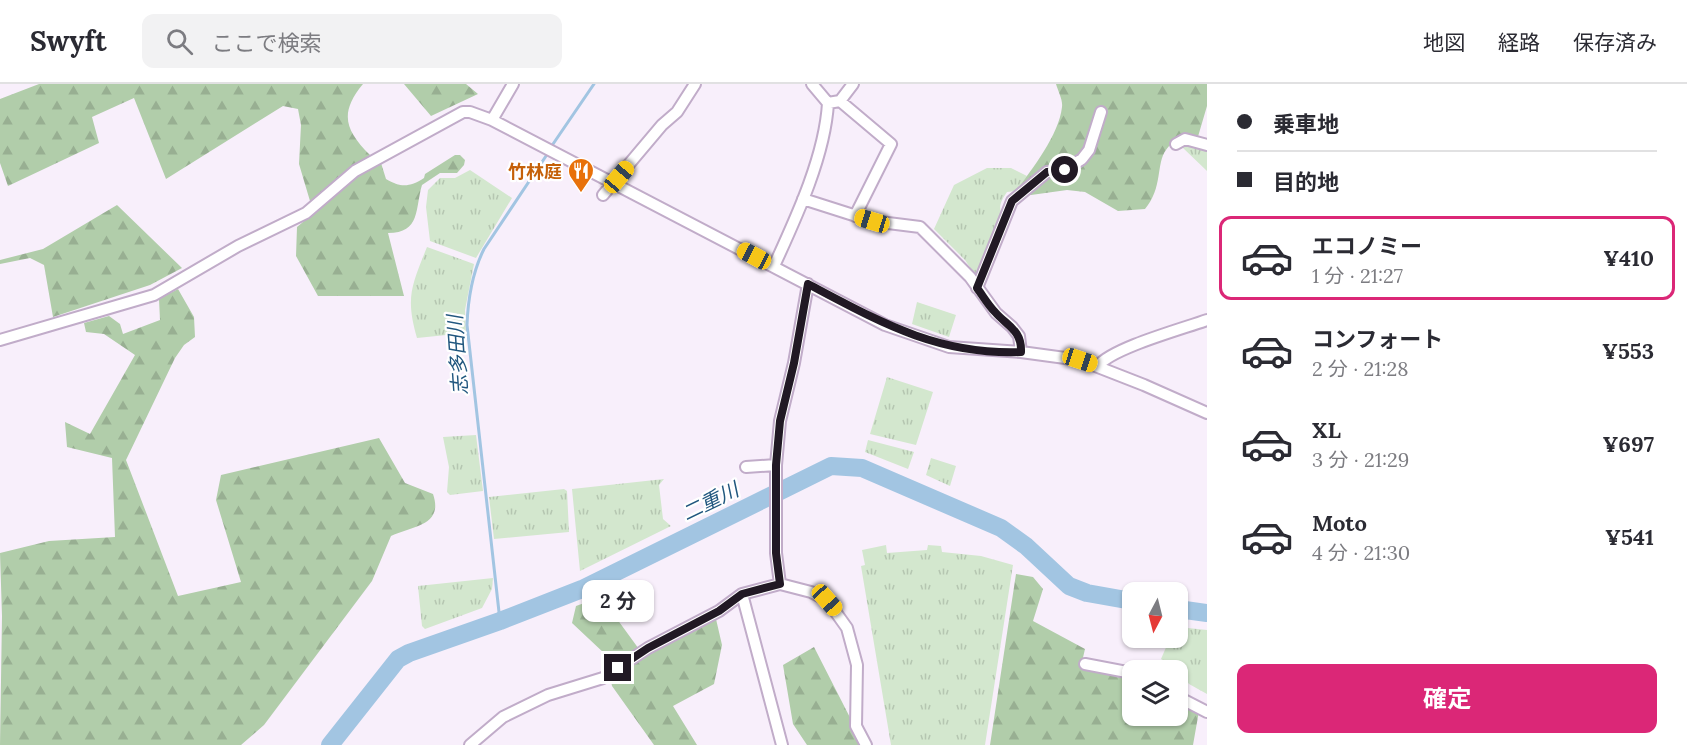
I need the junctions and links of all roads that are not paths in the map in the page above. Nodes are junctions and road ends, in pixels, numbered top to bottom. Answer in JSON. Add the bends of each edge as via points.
{"nodes":[{"id":1,"x":513,"y":84,"type":"edge"},
{"id":2,"x":695,"y":84,"type":"edge"},
{"id":3,"x":812,"y":84,"type":"edge"},
{"id":4,"x":853,"y":84,"type":"edge"},
{"id":5,"x":840,"y":101,"type":"junction"},
{"id":6,"x":828,"y":103,"type":"junction"},
{"id":7,"x":1101,"y":112,"type":"dead end"},
{"id":8,"x":492,"y":120,"type":"junction"},
{"id":9,"x":1176,"y":144,"type":"dead end"},
{"id":10,"x":1207,"y":145,"type":"edge"},
{"id":11,"x":615,"y":183,"type":"junction"},
{"id":12,"x":603,"y":195,"type":"dead end"},
{"id":13,"x":803,"y":199,"type":"junction"},
{"id":14,"x":855,"y":216,"type":"junction"},
{"id":15,"x":775,"y":263,"type":"junction"},
{"id":16,"x":808,"y":284,"type":"junction"},
{"id":17,"x":977,"y":288,"type":"junction"},
{"id":18,"x":1207,"y":320,"type":"edge"},
{"id":19,"x":0,"y":340,"type":"edge"},
{"id":20,"x":1021,"y":352,"type":"junction"},
{"id":21,"x":1098,"y":366,"type":"junction"},
{"id":22,"x":1207,"y":413,"type":"edge"},
{"id":23,"x":776,"y":465,"type":"junction"},
{"id":24,"x":746,"y":467,"type":"dead end"},
{"id":25,"x":780,"y":584,"type":"junction"},
{"id":26,"x":742,"y":594,"type":"junction"},
{"id":27,"x":1085,"y":664,"type":"dead end"},
{"id":28,"x":1122,"y":671,"type":"edge"},
{"id":29,"x":1188,"y":702,"type":"edge"},
{"id":30,"x":1207,"y":712,"type":"edge"},
{"id":31,"x":470,"y":745,"type":"edge"},
{"id":32,"x":782,"y":745,"type":"edge"},
{"id":33,"x":866,"y":745,"type":"edge"}],
"edges":[{"from":1,"to":8,"type":"street"},
{"from":2,"to":11,"type":"street","via":[[677,112]]},
{"from":3,"to":6,"type":"street"},
{"from":4,"to":5,"type":"street"},
{"from":5,"to":6,"type":"street"},
{"from":5,"to":14,"type":"street","via":[[891,144]]},
{"from":6,"to":13,"type":"street"},
{"from":7,"to":17,"type":"street","via":[[1089,150],[1082,159],[1065,170],[1038,177],[1012,201]]},
{"from":8,"to":11,"type":"street"},
{"from":8,"to":19,"type":"street","via":[[463,112],[355,171],[306,213],[238,246],[154,295]]},
{"from":9,"to":10,"type":"street","via":[[1185,138]]},
{"from":11,"to":12,"type":"street"},
{"from":11,"to":15,"type":"street"},
{"from":13,"to":14,"type":"street"},
{"from":13,"to":15,"type":"street"},
{"from":14,"to":17,"type":"street","via":[[920,227]]},
{"from":15,"to":16,"type":"street"},
{"from":16,"to":20,"type":"street","via":[[885,325],[925,340],[977,351]]},
{"from":16,"to":23,"type":"street","via":[[780,421]]},
{"from":17,"to":20,"type":"street","via":[[1019,336]]},
{"from":18,"to":21,"type":"street","via":[[1143,342]]},
{"from":20,"to":21,"type":"street"},
{"from":21,"to":22,"type":"street"},
{"from":23,"to":24,"type":"street"},
{"from":23,"to":25,"type":"street"},
{"from":25,"to":26,"type":"street"},
{"from":25,"to":33,"type":"street","via":[[827,600],[847,628],[857,665],[856,726]]},
{"from":26,"to":31,"type":"street","via":[[603,678],[548,695],[503,717]]},
{"from":26,"to":32,"type":"street"},
{"from":27,"to":28,"type":"street"},
{"from":29,"to":30,"type":"street"}]}
